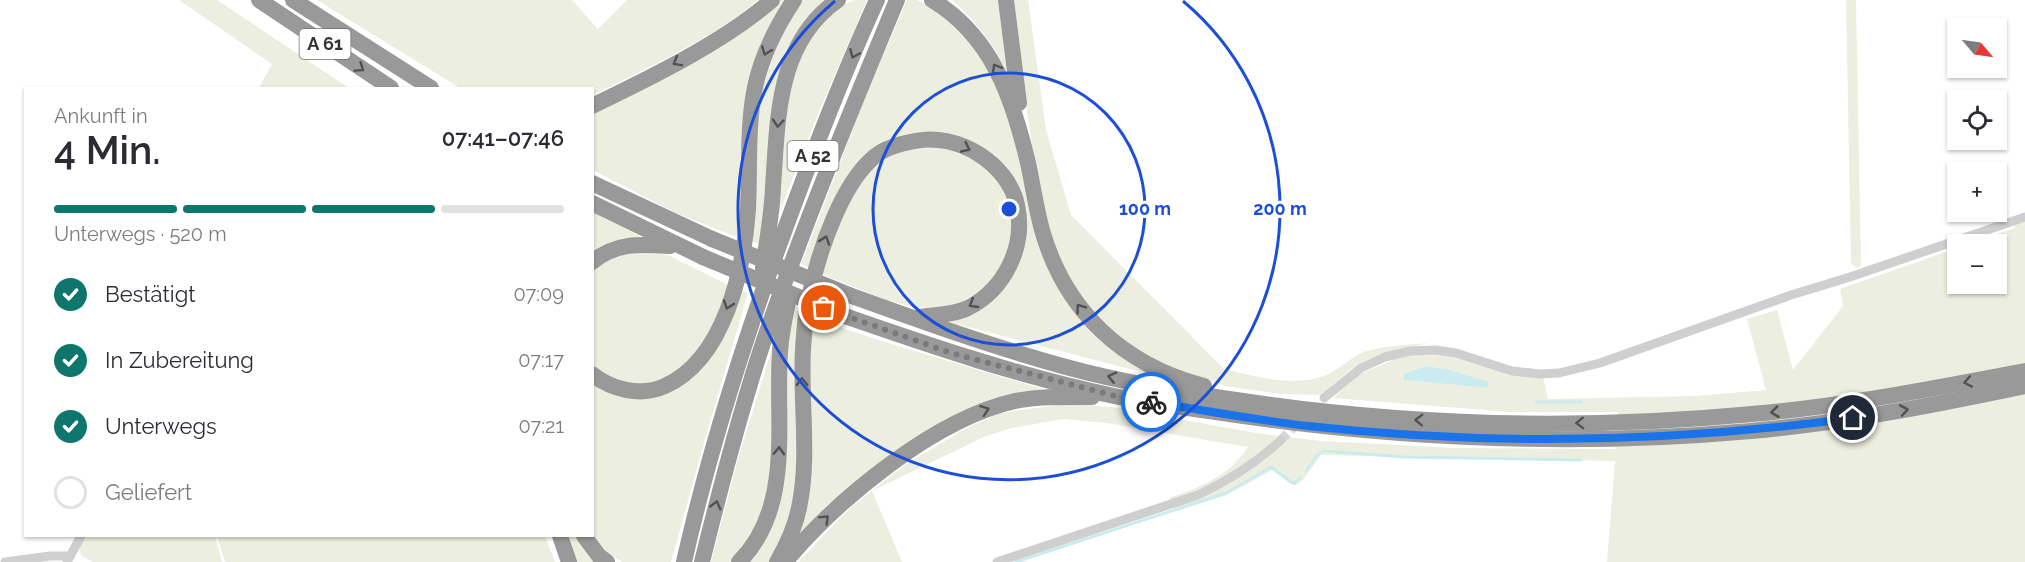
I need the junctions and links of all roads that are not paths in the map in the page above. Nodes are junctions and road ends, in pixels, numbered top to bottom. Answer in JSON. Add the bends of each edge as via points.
{"nodes":[{"id":1,"x":259,"y":0,"type":"edge"},
{"id":2,"x":293,"y":0,"type":"edge"},
{"id":3,"x":772,"y":0,"type":"edge"},
{"id":4,"x":794,"y":0,"type":"edge"},
{"id":5,"x":838,"y":0,"type":"edge"},
{"id":6,"x":877,"y":0,"type":"edge"},
{"id":7,"x":897,"y":0,"type":"edge"},
{"id":8,"x":932,"y":0,"type":"edge"},
{"id":9,"x":1006,"y":0,"type":"edge"},
{"id":10,"x":390,"y":87,"type":"edge"},
{"id":11,"x":429,"y":87,"type":"edge"},
{"id":12,"x":594,"y":105,"type":"edge"},
{"id":13,"x":1028,"y":163,"type":"junction"},
{"id":14,"x":594,"y":184,"type":"edge"},
{"id":15,"x":594,"y":204,"type":"edge"},
{"id":16,"x":2025,"y":217,"type":"edge"},
{"id":17,"x":680,"y":246,"type":"junction"},
{"id":18,"x":797,"y":254,"type":"junction"},
{"id":19,"x":594,"y":260,"type":"edge"},
{"id":20,"x":755,"y":314,"type":"junction"},
{"id":21,"x":912,"y":318,"type":"junction"},
{"id":22,"x":2025,"y":371,"type":"edge"},
{"id":23,"x":594,"y":375,"type":"edge"},
{"id":24,"x":2025,"y":386,"type":"edge"},
{"id":25,"x":1115,"y":396,"type":"junction"},
{"id":26,"x":1324,"y":398,"type":"dead end"},
{"id":27,"x":1294,"y":408,"type":"junction"},
{"id":28,"x":1281,"y":440,"type":"tunnel mouth"},
{"id":29,"x":80,"y":537,"type":"edge"},
{"id":30,"x":560,"y":537,"type":"edge"},
{"id":31,"x":585,"y":537,"type":"edge"},
{"id":32,"x":68,"y":559,"type":"edge"},
{"id":33,"x":5,"y":562,"type":"edge"},
{"id":34,"x":569,"y":562,"type":"edge"},
{"id":35,"x":607,"y":562,"type":"edge"},
{"id":36,"x":684,"y":562,"type":"edge"},
{"id":37,"x":702,"y":562,"type":"edge"},
{"id":38,"x":739,"y":562,"type":"edge"},
{"id":39,"x":777,"y":562,"type":"edge"},
{"id":40,"x":785,"y":562,"type":"edge"},
{"id":41,"x":997,"y":562,"type":"edge"}],
"edges":[{"from":1,"to":10,"type":"highway","number":"A 61","one_way":true},
{"from":2,"to":11,"type":"highway","number":"A 61"},
{"from":3,"to":12,"type":"highway","one_way":true,"via":[[694,53]]},
{"from":4,"to":23,"type":"highway","one_way":true,"via":[[765,51],[755,87],[745,233],[737,277],[715,338],[690,370],[676,381],[650,391],[633,392]]},
{"from":5,"to":20,"type":"highway","one_way":true,"via":[[807,28],[783,89],[771,218]]},
{"from":6,"to":20,"type":"highway","number":"A 52","one_way":true,"via":[[834,100]]},
{"from":7,"to":18,"type":"highway","number":"A 52"},
{"from":13,"to":8,"type":"highway","one_way":true,"via":[[1010,97],[998,72],[976,39]]},
{"from":9,"to":13,"type":"highway"},
{"from":27,"to":13,"type":"highway","one_way":true,"via":[[1170,375],[1120,348],[1095,327],[1062,280],[1051,256]]},
{"from":14,"to":21,"type":"highway","bridge":true,"via":[[712,239]]},
{"from":15,"to":17,"type":"highway"},
{"from":16,"to":26,"type":"street","via":[[1559,374],[1512,371],[1456,353],[1410,351],[1361,368]]},
{"from":17,"to":19,"type":"highway","via":[[630,245],[606,251]]},
{"from":17,"to":25,"type":"highway","bridge":true,"via":[[842,315],[951,353]]},
{"from":37,"to":18,"type":"highway","number":"A 52","one_way":true,"via":[[763,343]]},
{"from":38,"to":18,"type":"highway","one_way":true,"via":[[762,529],[774,491],[779,454],[782,330]]},
{"from":20,"to":36,"type":"highway","number":"A 52","via":[[705,475]]},
{"from":27,"to":21,"type":"highway","one_way":true,"via":[[1175,390],[1067,367]]},
{"from":39,"to":21,"type":"highway","one_way":true,"via":[[792,532],[800,500],[806,317],[829,229],[855,178],[881,152],[926,138],[950,141],[986,159],[1009,187],[1017,203],[1017,245],[1010,265],[987,295],[952,314]]},
{"from":22,"to":27,"type":"highway","one_way":true,"via":[[1869,399],[1684,420],[1477,422]]},
{"from":25,"to":24,"type":"highway","one_way":true,"via":[[1307,426],[1407,435],[1563,440],[1764,429],[1872,415]]},
{"from":40,"to":25,"type":"highway","one_way":true,"via":[[833,511],[864,485],[963,419],[1015,401],[1044,396]]},
{"from":28,"to":41,"type":"street","via":[[1239,473],[1198,495]]},
{"from":29,"to":32,"type":"street"},
{"from":30,"to":34,"type":"highway"},
{"from":31,"to":35,"type":"highway"},
{"from":32,"to":33,"type":"street","via":[[50,556]]}]}
